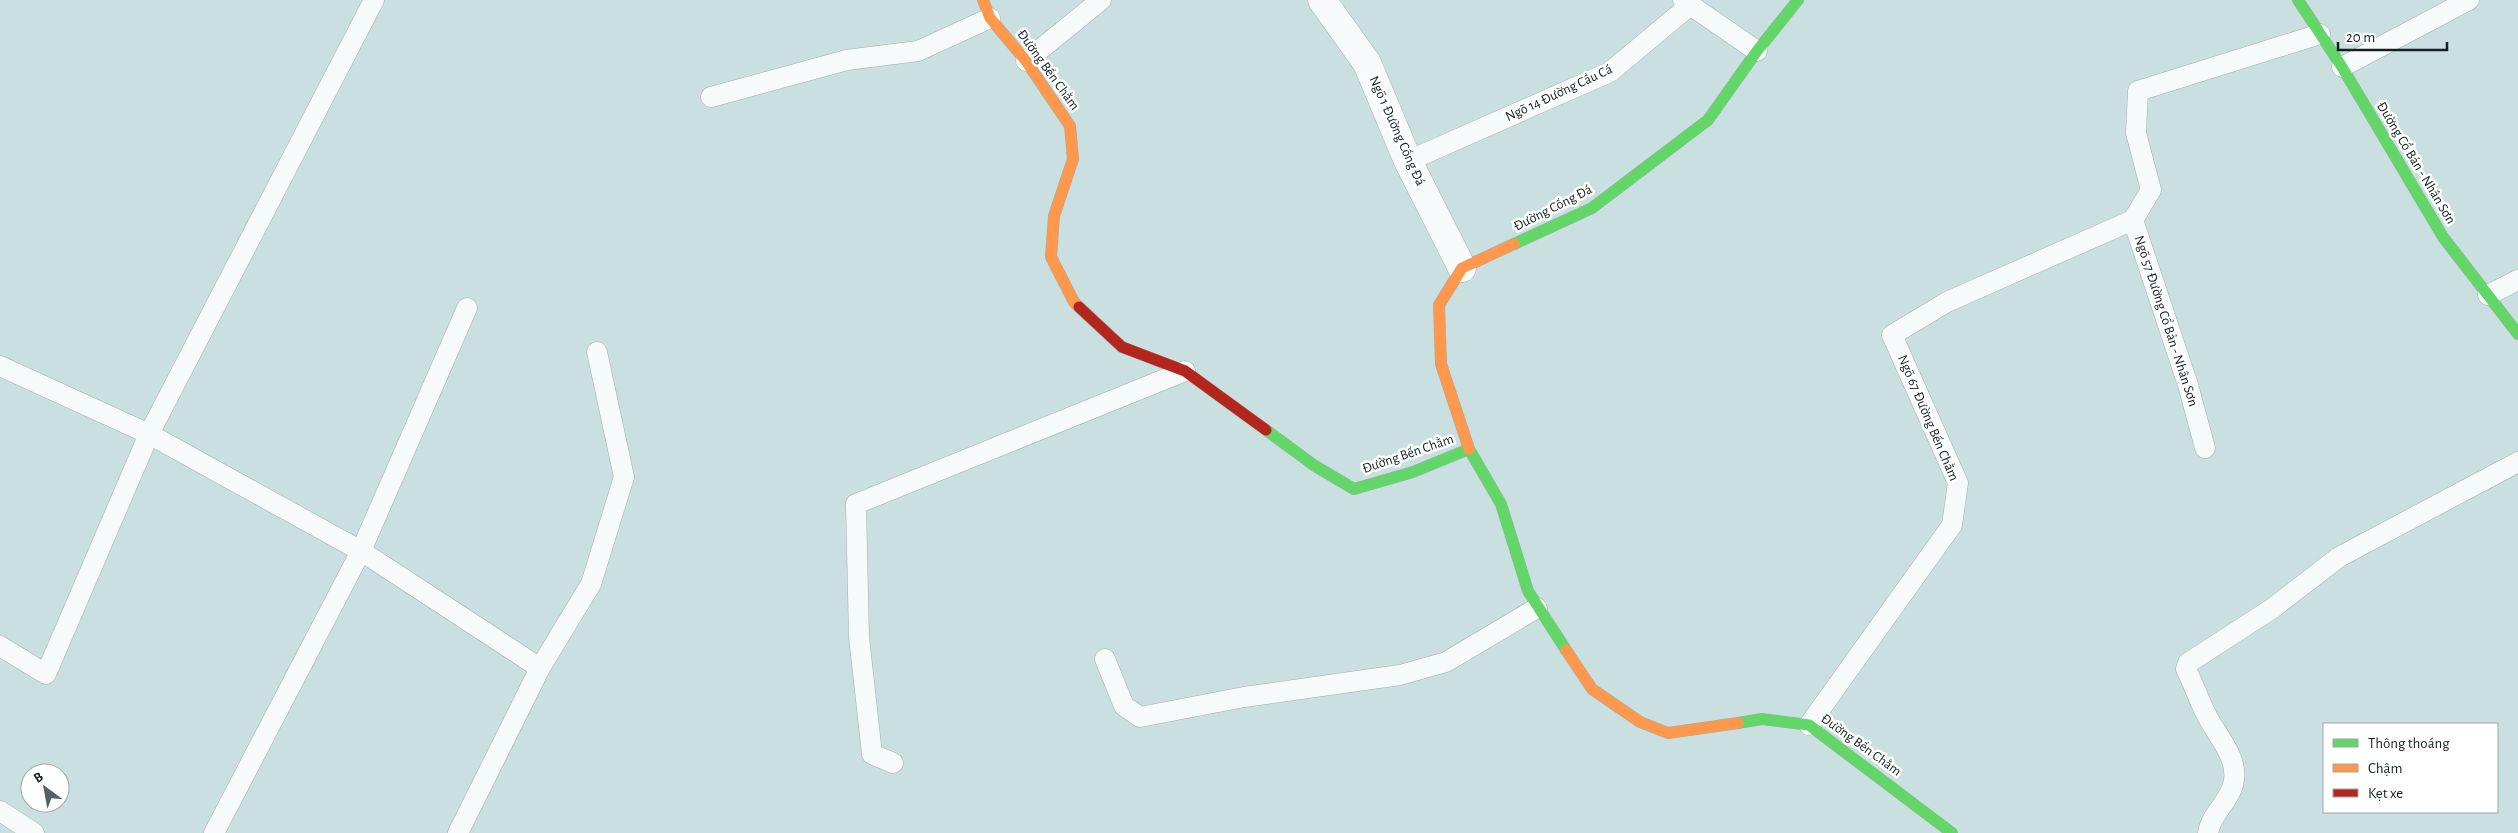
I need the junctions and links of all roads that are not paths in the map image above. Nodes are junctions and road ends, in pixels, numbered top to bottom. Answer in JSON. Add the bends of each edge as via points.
{"nodes":[{"id":1,"x":374,"y":0,"type":"edge"},
{"id":2,"x":1101,"y":0,"type":"edge"},
{"id":3,"x":1322,"y":0,"type":"edge"},
{"id":4,"x":1798,"y":0,"type":"edge"},
{"id":5,"x":2298,"y":0,"type":"edge"},
{"id":6,"x":2469,"y":0,"type":"edge"},
{"id":7,"x":1686,"y":3,"type":"edge"},
{"id":8,"x":986,"y":9,"type":"edge"},
{"id":9,"x":2320,"y":34,"type":"junction"},
{"id":10,"x":1757,"y":51,"type":"junction"},
{"id":11,"x":1026,"y":61,"type":"junction"},
{"id":12,"x":2342,"y":67,"type":"junction"},
{"id":13,"x":711,"y":97,"type":"dead end"},
{"id":14,"x":1408,"y":161,"type":"junction"},
{"id":15,"x":2133,"y":220,"type":"junction"},
{"id":16,"x":1462,"y":268,"type":"junction"},
{"id":17,"x":2518,"y":280,"type":"edge"},
{"id":18,"x":2488,"y":295,"type":"junction"},
{"id":19,"x":467,"y":308,"type":"dead end"},
{"id":20,"x":2518,"y":334,"type":"edge"},
{"id":21,"x":597,"y":352,"type":"dead end"},
{"id":22,"x":0,"y":366,"type":"edge"},
{"id":23,"x":1185,"y":372,"type":"junction"},
{"id":24,"x":149,"y":434,"type":"junction"},
{"id":25,"x":2205,"y":448,"type":"dead end"},
{"id":26,"x":1468,"y":449,"type":"junction"},
{"id":27,"x":2518,"y":462,"type":"edge"},
{"id":28,"x":361,"y":551,"type":"junction"},
{"id":29,"x":1537,"y":608,"type":"junction"},
{"id":30,"x":0,"y":646,"type":"edge"},
{"id":31,"x":1105,"y":659,"type":"dead end"},
{"id":32,"x":540,"y":668,"type":"junction"},
{"id":33,"x":1809,"y":725,"type":"junction"},
{"id":34,"x":893,"y":764,"type":"dead end"},
{"id":35,"x":0,"y":811,"type":"edge"},
{"id":36,"x":34,"y":833,"type":"edge"},
{"id":37,"x":214,"y":833,"type":"edge"},
{"id":38,"x":458,"y":833,"type":"edge"},
{"id":39,"x":1952,"y":833,"type":"edge"},
{"id":40,"x":2208,"y":833,"type":"edge"}],
"edges":[{"from":1,"to":24,"type":"lane"},
{"from":2,"to":11,"type":"lane"},
{"from":3,"to":14,"type":"street","name":"Ngõ 1 Đường Cống Đá","via":[[1367,63]]},
{"from":4,"to":10,"type":"street","name":"Đường Cống Đá"},
{"from":5,"to":9,"type":"street","name":"Đường Cổ Bản - Nhân Sơn"},
{"from":6,"to":12,"type":"lane"},
{"from":7,"to":10,"type":"lane"},
{"from":7,"to":14,"type":"lane","name":"Ngõ 14 Đường Cầu Cá","via":[[1610,72]]},
{"from":8,"to":11,"type":"street","name":"Đường Bến Chằm"},
{"from":8,"to":13,"type":"lane","via":[[918,51],[847,60]]},
{"from":9,"to":12,"type":"street","name":"Đường Cổ Bản - Nhân Sơn"},
{"from":9,"to":15,"type":"lane","name":"Ngõ 57 Đường Cổ Bản - Nhân Sơn","via":[[2138,91],[2136,133],[2151,190]]},
{"from":10,"to":16,"type":"street","name":"Đường Cống Đá","via":[[1708,120],[1592,208]]},
{"from":11,"to":23,"type":"street","name":"Đường Bến Chằm","via":[[1070,126],[1073,159],[1054,216],[1051,257],[1074,302],[1122,347]]},
{"from":12,"to":18,"type":"street","name":"Đường Cổ Bản - Nhân Sơn","via":[[2443,237]]},
{"from":14,"to":16,"type":"street","name":"Ngõ 1 Đường Cống Đá"},
{"from":15,"to":25,"type":"lane","name":"Ngõ 57 Đường Cổ Bản - Nhân Sơn","via":[[2188,385]]},
{"from":15,"to":33,"type":"lane","name":"Ngõ 67 Đường Bến Chằm","via":[[1947,302],[1892,335],[1958,483],[1952,526]]},
{"from":16,"to":26,"type":"street","via":[[1439,305],[1441,364]]},
{"from":17,"to":18,"type":"lane"},
{"from":18,"to":20,"type":"street","name":"Đường Cổ Bản - Nhân Sơn"},
{"from":19,"to":28,"type":"lane"},
{"from":21,"to":32,"type":"lane","via":[[624,477],[591,584]]},
{"from":22,"to":24,"type":"lane"},
{"from":23,"to":26,"type":"street","name":"Đường Bến Chằm","via":[[1314,466],[1354,489],[1414,472]]},
{"from":23,"to":34,"type":"lane","via":[[856,504],[859,637],[872,754]]},
{"from":24,"to":28,"type":"lane"},
{"from":24,"to":30,"type":"lane","via":[[46,674]]},
{"from":26,"to":29,"type":"street","name":"Đường Bến Chằm","via":[[1501,504],[1528,591]]},
{"from":27,"to":40,"type":"lane","via":[[2338,557],[2273,608],[2188,663],[2186,668],[2208,718],[2227,748],[2234,772],[2233,787],[2211,821]]},
{"from":28,"to":32,"type":"lane"},
{"from":28,"to":37,"type":"lane"},
{"from":29,"to":31,"type":"lane","via":[[1446,662],[1400,675],[1244,697],[1140,717],[1124,706]]},
{"from":29,"to":33,"type":"street","name":"Đường Bến Chằm","via":[[1592,689],[1640,722],[1668,733],[1762,720]]},
{"from":32,"to":38,"type":"lane"},
{"from":33,"to":39,"type":"street","name":"Đường Bến Chằm"},
{"from":35,"to":36,"type":"lane"}]}
